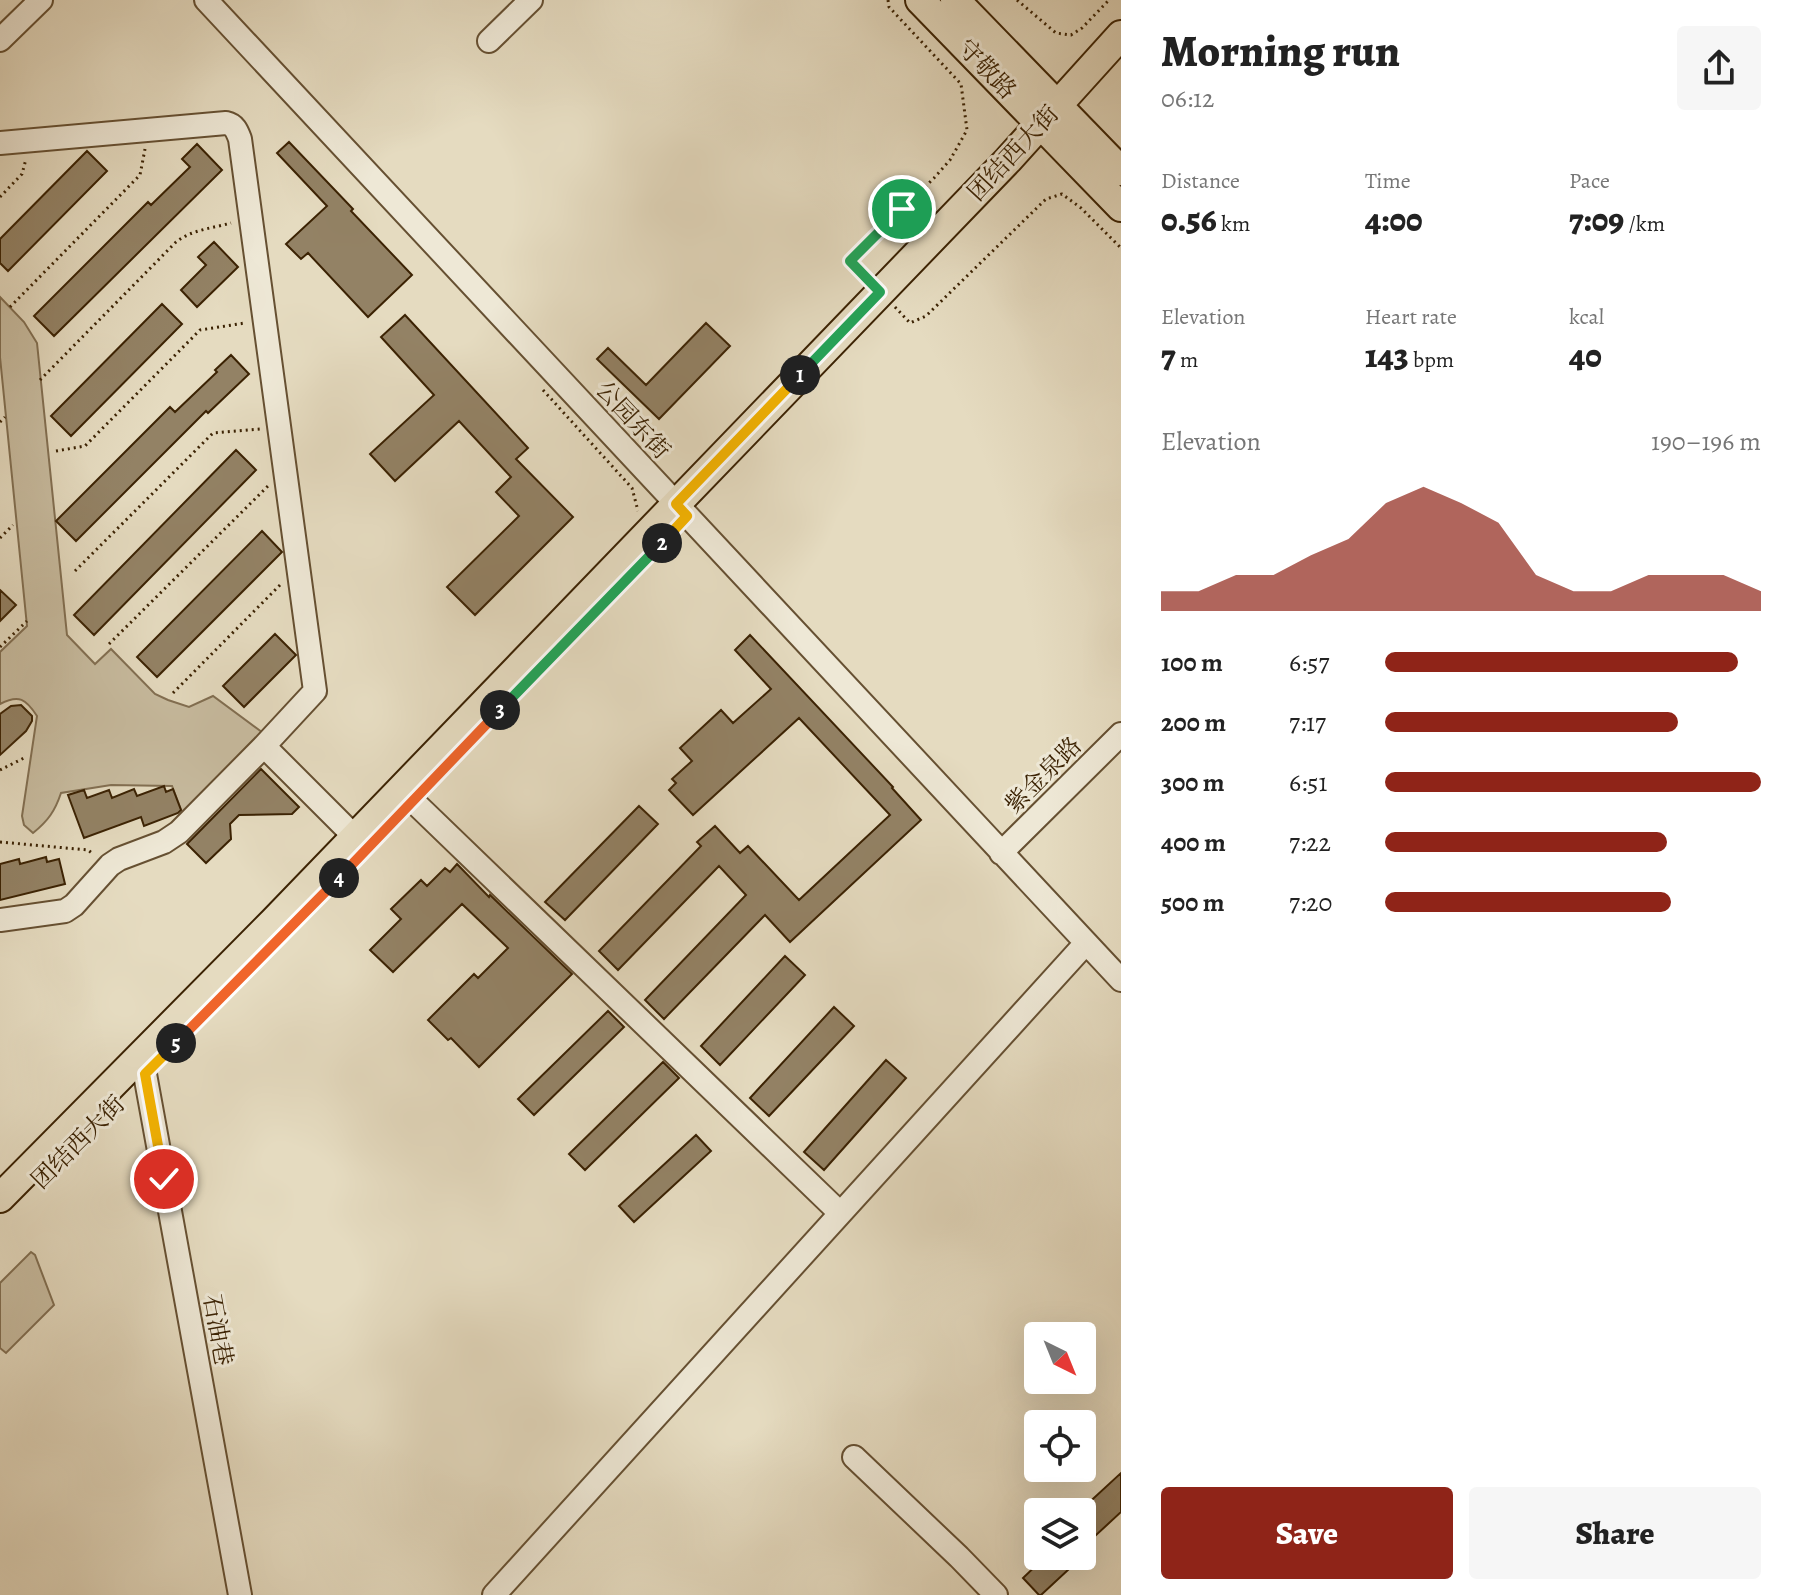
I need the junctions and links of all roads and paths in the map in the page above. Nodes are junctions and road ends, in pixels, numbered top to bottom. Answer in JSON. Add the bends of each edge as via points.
{"nodes":[{"id":1,"x":41,"y":0,"type":"edge"},
{"id":2,"x":206,"y":0,"type":"edge"},
{"id":3,"x":531,"y":0,"type":"edge"},
{"id":4,"x":888,"y":0,"type":"edge"},
{"id":5,"x":920,"y":0,"type":"edge"},
{"id":6,"x":955,"y":0,"type":"edge"},
{"id":7,"x":1017,"y":0,"type":"edge"},
{"id":8,"x":1109,"y":0,"type":"edge"},
{"id":9,"x":1121,"y":35,"type":"edge"},
{"id":10,"x":0,"y":40,"type":"edge"},
{"id":11,"x":489,"y":41,"type":"dead end"},
{"id":12,"x":1121,"y":59,"type":"edge"},
{"id":13,"x":1055,"y":121,"type":"junction"},
{"id":14,"x":149,"y":130,"type":"junction"},
{"id":15,"x":30,"y":140,"type":"junction"},
{"id":16,"x":0,"y":143,"type":"edge"},
{"id":17,"x":1121,"y":171,"type":"edge"},
{"id":18,"x":0,"y":197,"type":"edge"},
{"id":19,"x":1121,"y":207,"type":"edge"},
{"id":20,"x":251,"y":219,"type":"junction"},
{"id":21,"x":1121,"y":248,"type":"edge"},
{"id":22,"x":886,"y":298,"type":"junction"},
{"id":23,"x":10,"y":307,"type":"dead end"},
{"id":24,"x":264,"y":320,"type":"junction"},
{"id":25,"x":40,"y":380,"type":"dead end"},
{"id":26,"x":539,"y":387,"type":"dead end"},
{"id":27,"x":5,"y":417,"type":"dead end"},
{"id":28,"x":0,"y":422,"type":"edge"},
{"id":29,"x":279,"y":428,"type":"junction"},
{"id":30,"x":56,"y":451,"type":"dead end"},
{"id":31,"x":285,"y":470,"type":"junction"},
{"id":32,"x":682,"y":510,"type":"junction"},
{"id":33,"x":13,"y":525,"type":"dead end"},
{"id":34,"x":0,"y":538,"type":"edge"},
{"id":35,"x":628,"y":554,"type":"junction"},
{"id":36,"x":298,"y":566,"type":"junction"},
{"id":37,"x":75,"y":571,"type":"dead end"},
{"id":38,"x":27,"y":621,"type":"dead end"},
{"id":39,"x":109,"y":644,"type":"dead end"},
{"id":40,"x":0,"y":647,"type":"edge"},
{"id":41,"x":173,"y":693,"type":"dead end"},
{"id":42,"x":1121,"y":734,"type":"edge"},
{"id":43,"x":264,"y":746,"type":"junction"},
{"id":44,"x":26,"y":757,"type":"dead end"},
{"id":45,"x":0,"y":770,"type":"edge"},
{"id":46,"x":413,"y":801,"type":"junction"},
{"id":47,"x":355,"y":837,"type":"junction"},
{"id":48,"x":0,"y":842,"type":"edge"},
{"id":49,"x":1001,"y":853,"type":"junction"},
{"id":50,"x":110,"y":865,"type":"junction"},
{"id":51,"x":0,"y":920,"type":"edge"},
{"id":52,"x":1086,"y":943,"type":"junction"},
{"id":53,"x":1121,"y":980,"type":"edge"},
{"id":54,"x":145,"y":1074,"type":"junction"},
{"id":55,"x":0,"y":1198,"type":"edge"},
{"id":56,"x":840,"y":1213,"type":"junction"},
{"id":57,"x":0,"y":1221,"type":"edge"},
{"id":58,"x":854,"y":1457,"type":"dead end"},
{"id":59,"x":240,"y":1595,"type":"edge"},
{"id":60,"x":494,"y":1595,"type":"edge"},
{"id":61,"x":996,"y":1595,"type":"edge"}],
"edges":[{"from":1,"to":10,"type":"street"},
{"from":2,"to":32,"type":"street","name":"公园东街"},
{"from":3,"to":11,"type":"street"},
{"from":4,"to":22,"type":"path","via":[[961,84],[967,130],[934,178],[850,261]]},
{"from":5,"to":13,"type":"main road","name":"守敬路"},
{"from":6,"to":13,"type":"main road","name":"守敬路"},
{"from":7,"to":8,"type":"path","via":[[1056,33],[1071,35]]},
{"from":9,"to":13,"type":"main road","name":"团结西大街"},
{"from":12,"to":13,"type":"main road","name":"团结西大街"},
{"from":13,"to":17,"type":"main road","name":"守敬路"},
{"from":13,"to":19,"type":"main road","name":"守敬路"},
{"from":13,"to":22,"type":"main road","name":"团结西大街"},
{"from":14,"to":15,"type":"street"},
{"from":14,"to":20,"type":"street","via":[[232,124],[240,139]]},
{"from":14,"to":23,"type":"path","via":[[140,175]]},
{"from":15,"to":16,"type":"street"},
{"from":15,"to":18,"type":"path","via":[[22,174]]},
{"from":20,"to":24,"type":"street"},
{"from":20,"to":25,"type":"path","via":[[183,236]]},
{"from":21,"to":22,"type":"path","via":[[1062,194],[1046,199],[926,316],[910,323]]},
{"from":22,"to":32,"type":"main road","name":"团结西大街"},
{"from":24,"to":29,"type":"street"},
{"from":24,"to":30,"type":"path","via":[[200,330],[85,446]]},
{"from":26,"to":35,"type":"path","via":[[632,488],[638,508]]},
{"from":27,"to":28,"type":"path"},
{"from":29,"to":31,"type":"street"},
{"from":29,"to":37,"type":"path","via":[[213,433]]},
{"from":31,"to":36,"type":"street"},
{"from":31,"to":39,"type":"path"},
{"from":32,"to":35,"type":"main road","name":"团结西大街"},
{"from":32,"to":46,"type":"main road","name":"团结西大街"},
{"from":32,"to":49,"type":"street","name":"公园东街"},
{"from":33,"to":34,"type":"path"},
{"from":35,"to":47,"type":"main road","name":"团结西大街"},
{"from":36,"to":41,"type":"path"},
{"from":36,"to":43,"type":"street","via":[[315,691]]},
{"from":38,"to":40,"type":"path"},
{"from":42,"to":49,"type":"street","name":"紫金泉路"},
{"from":43,"to":47,"type":"street"},
{"from":43,"to":50,"type":"street","via":[[179,832]]},
{"from":44,"to":45,"type":"path"},
{"from":46,"to":54,"type":"main road","name":"团结西大街"},
{"from":46,"to":56,"type":"street"},
{"from":47,"to":55,"type":"main road","name":"团结西大街"},
{"from":48,"to":50,"type":"path","via":[[88,850]]},
{"from":49,"to":52,"type":"street","name":"公园东街"},
{"from":50,"to":51,"type":"street","via":[[65,911]]},
{"from":52,"to":53,"type":"street","name":"公园东街"},
{"from":52,"to":56,"type":"street"},
{"from":54,"to":57,"type":"main road","name":"团结西大街"},
{"from":54,"to":59,"type":"street","name":"石油巷"},
{"from":56,"to":60,"type":"street"},
{"from":58,"to":61,"type":"street"}]}
